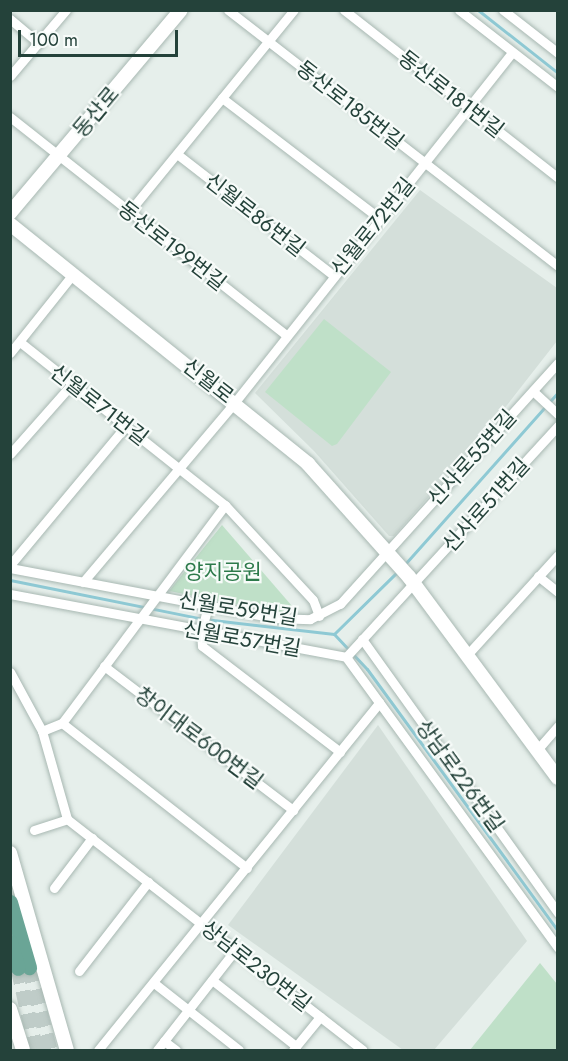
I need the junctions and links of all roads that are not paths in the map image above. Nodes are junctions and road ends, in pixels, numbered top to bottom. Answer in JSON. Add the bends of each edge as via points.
{"nodes":[{"id":1,"x":66,"y":10,"type":"edge"},
{"id":2,"x":181,"y":10,"type":"edge"},
{"id":3,"x":228,"y":10,"type":"edge"},
{"id":4,"x":294,"y":10,"type":"edge"},
{"id":5,"x":344,"y":10,"type":"edge"},
{"id":6,"x":459,"y":10,"type":"edge"},
{"id":7,"x":503,"y":10,"type":"edge"},
{"id":8,"x":10,"y":19,"type":"edge"},
{"id":9,"x":268,"y":42,"type":"junction"},
{"id":10,"x":39,"y":43,"type":"junction"},
{"id":11,"x":512,"y":52,"type":"junction"},
{"id":12,"x":558,"y":53,"type":"edge"},
{"id":13,"x":10,"y":76,"type":"edge"},
{"id":14,"x":558,"y":87,"type":"edge"},
{"id":15,"x":222,"y":98,"type":"junction"},
{"id":16,"x":468,"y":108,"type":"junction"},
{"id":17,"x":10,"y":117,"type":"edge"},
{"id":18,"x":177,"y":154,"type":"junction"},
{"id":19,"x":58,"y":157,"type":"junction"},
{"id":20,"x":424,"y":163,"type":"junction"},
{"id":21,"x":558,"y":178,"type":"edge"},
{"id":22,"x":129,"y":212,"type":"junction"},
{"id":23,"x":10,"y":213,"type":"edge"},
{"id":24,"x":380,"y":219,"type":"junction"},
{"id":25,"x":10,"y":224,"type":"edge"},
{"id":26,"x":558,"y":266,"type":"edge"},
{"id":27,"x":73,"y":274,"type":"junction"},
{"id":28,"x":334,"y":276,"type":"junction"},
{"id":29,"x":287,"y":336,"type":"junction"},
{"id":30,"x":20,"y":342,"type":"junction"},
{"id":31,"x":10,"y":353,"type":"edge"},
{"id":32,"x":558,"y":363,"type":"edge"},
{"id":33,"x":72,"y":384,"type":"junction"},
{"id":34,"x":534,"y":392,"type":"junction"},
{"id":35,"x":235,"y":402,"type":"junction"},
{"id":36,"x":558,"y":414,"type":"edge"},
{"id":37,"x":126,"y":426,"type":"junction"},
{"id":38,"x":558,"y":426,"type":"edge"},
{"id":39,"x":10,"y":454,"type":"edge"},
{"id":40,"x":179,"y":468,"type":"junction"},
{"id":41,"x":225,"y":505,"type":"junction"},
{"id":42,"x":388,"y":554,"type":"junction"},
{"id":43,"x":558,"y":555,"type":"edge"},
{"id":44,"x":10,"y":567,"type":"edge"},
{"id":45,"x":538,"y":576,"type":"junction"},
{"id":46,"x":411,"y":580,"type":"junction"},
{"id":47,"x":83,"y":582,"type":"junction"},
{"id":48,"x":558,"y":592,"type":"edge"},
{"id":49,"x":10,"y":594,"type":"edge"},
{"id":50,"x":154,"y":599,"type":"junction"},
{"id":51,"x":207,"y":608,"type":"junction"},
{"id":52,"x":319,"y":616,"type":"junction"},
{"id":53,"x":140,"y":617,"type":"junction"},
{"id":54,"x":201,"y":629,"type":"junction"},
{"id":55,"x":359,"y":643,"type":"junction"},
{"id":56,"x":467,"y":655,"type":"junction"},
{"id":57,"x":346,"y":657,"type":"junction"},
{"id":58,"x":104,"y":666,"type":"junction"},
{"id":59,"x":10,"y":672,"type":"edge"},
{"id":60,"x":379,"y":703,"type":"junction"},
{"id":61,"x":62,"y":723,"type":"junction"},
{"id":62,"x":558,"y":726,"type":"edge"},
{"id":63,"x":42,"y":731,"type":"junction"},
{"id":64,"x":537,"y":750,"type":"junction"},
{"id":65,"x":340,"y":752,"type":"junction"},
{"id":66,"x":558,"y":778,"type":"edge"},
{"id":67,"x":293,"y":810,"type":"junction"},
{"id":68,"x":68,"y":819,"type":"junction"},
{"id":69,"x":34,"y":830,"type":"dead end"},
{"id":70,"x":92,"y":838,"type":"junction"},
{"id":71,"x":10,"y":853,"type":"edge"},
{"id":72,"x":247,"y":868,"type":"junction"},
{"id":73,"x":148,"y":882,"type":"junction"},
{"id":74,"x":54,"y":888,"type":"dead end"},
{"id":75,"x":10,"y":902,"type":"edge"},
{"id":76,"x":558,"y":913,"type":"edge"},
{"id":77,"x":202,"y":924,"type":"junction"},
{"id":78,"x":10,"y":942,"type":"edge"},
{"id":79,"x":558,"y":948,"type":"edge"},
{"id":80,"x":235,"y":950,"type":"junction"},
{"id":81,"x":79,"y":971,"type":"dead end"},
{"id":82,"x":212,"y":980,"type":"junction"},
{"id":83,"x":154,"y":983,"type":"junction"},
{"id":84,"x":10,"y":1009,"type":"edge"},
{"id":85,"x":188,"y":1010,"type":"junction"},
{"id":86,"x":320,"y":1017,"type":"junction"},
{"id":87,"x":13,"y":1024,"type":"edge"},
{"id":88,"x":164,"y":1041,"type":"junction"},
{"id":89,"x":100,"y":1047,"type":"edge"},
{"id":90,"x":351,"y":1047,"type":"edge"},
{"id":91,"x":295,"y":1048,"type":"edge"},
{"id":92,"x":23,"y":1050,"type":"edge"},
{"id":93,"x":67,"y":1050,"type":"edge"},
{"id":94,"x":112,"y":1050,"type":"edge"},
{"id":95,"x":157,"y":1050,"type":"edge"},
{"id":96,"x":176,"y":1050,"type":"edge"},
{"id":97,"x":239,"y":1050,"type":"edge"},
{"id":98,"x":363,"y":1050,"type":"edge"}],
"edges":[{"from":1,"to":10,"type":"street"},
{"from":2,"to":19,"type":"street","name":"동산로"},
{"from":3,"to":9,"type":"street","name":"동산로185번길"},
{"from":4,"to":9,"type":"street"},
{"from":5,"to":16,"type":"street","name":"동산로181번길"},
{"from":6,"to":11,"type":"street"},
{"from":7,"to":12,"type":"street"},
{"from":8,"to":10,"type":"street"},
{"from":9,"to":15,"type":"street"},
{"from":9,"to":20,"type":"street","name":"동산로185번길"},
{"from":10,"to":13,"type":"street"},
{"from":11,"to":14,"type":"street"},
{"from":11,"to":16,"type":"street","name":"신월로72번길"},
{"from":15,"to":18,"type":"street"},
{"from":15,"to":24,"type":"street"},
{"from":16,"to":20,"type":"street","name":"신월로72번길"},
{"from":16,"to":21,"type":"street","name":"동산로181번길"},
{"from":17,"to":19,"type":"street","name":"동산로199번길"},
{"from":18,"to":22,"type":"street"},
{"from":18,"to":28,"type":"street","name":"신월로86번길"},
{"from":19,"to":22,"type":"street","name":"동산로199번길"},
{"from":19,"to":23,"type":"street","name":"동산로"},
{"from":20,"to":24,"type":"street","name":"신월로72번길"},
{"from":20,"to":26,"type":"street","name":"동산로185번길"},
{"from":22,"to":29,"type":"street","name":"동산로199번길"},
{"from":24,"to":28,"type":"street","name":"신월로72번길"},
{"from":25,"to":27,"type":"street","name":"신월로"},
{"from":27,"to":30,"type":"street"},
{"from":27,"to":35,"type":"street","name":"신월로"},
{"from":28,"to":29,"type":"street","name":"신월로72번길"},
{"from":29,"to":35,"type":"street","name":"신월로72번길"},
{"from":30,"to":31,"type":"street"},
{"from":30,"to":33,"type":"street","name":"신월로71번길"},
{"from":32,"to":34,"type":"street","name":"신사로55번길"},
{"from":33,"to":37,"type":"street","name":"신월로71번길"},
{"from":33,"to":39,"type":"street"},
{"from":34,"to":36,"type":"street"},
{"from":34,"to":42,"type":"street","name":"신사로55번길"},
{"from":35,"to":40,"type":"street"},
{"from":35,"to":42,"type":"street","name":"신월로","via":[[308,464]]},
{"from":37,"to":40,"type":"street","name":"신월로71번길"},
{"from":37,"to":44,"type":"street","name":"신월로59번길"},
{"from":38,"to":46,"type":"street","name":"신사로51번길"},
{"from":40,"to":41,"type":"street","name":"신월로59번길"},
{"from":40,"to":47,"type":"street"},
{"from":41,"to":50,"type":"street","name":"신월로59번길"},
{"from":41,"to":52,"type":"street","name":"신월로59번길","via":[[313,600]]},
{"from":42,"to":46,"type":"street","name":"신월로"},
{"from":42,"to":52,"type":"street","name":"신월로59번길","via":[[340,604]]},
{"from":43,"to":45,"type":"street"},
{"from":44,"to":47,"type":"street","name":"신월로59번길"},
{"from":45,"to":48,"type":"street"},
{"from":45,"to":56,"type":"street"},
{"from":46,"to":55,"type":"street"},
{"from":46,"to":56,"type":"street"},
{"from":47,"to":50,"type":"street","name":"신월로59번길"},
{"from":49,"to":53,"type":"street","name":"신월로57번길"},
{"from":50,"to":51,"type":"street","name":"신월로59번길"},
{"from":50,"to":53,"type":"street"},
{"from":51,"to":52,"type":"street","name":"신월로59번길","via":[[293,621]]},
{"from":51,"to":54,"type":"street"},
{"from":53,"to":54,"type":"street","name":"신월로57번길"},
{"from":53,"to":58,"type":"street"},
{"from":54,"to":57,"type":"street","name":"신월로57번길"},
{"from":54,"to":65,"type":"street","via":[[202,646]]},
{"from":55,"to":57,"type":"street"},
{"from":55,"to":76,"type":"street","name":"상남로226번길"},
{"from":56,"to":64,"type":"street"},
{"from":57,"to":60,"type":"street"},
{"from":58,"to":61,"type":"street"},
{"from":58,"to":67,"type":"street","name":"창이대로600번길"},
{"from":59,"to":63,"type":"street"},
{"from":60,"to":65,"type":"street"},
{"from":60,"to":79,"type":"street"},
{"from":61,"to":63,"type":"street"},
{"from":61,"to":72,"type":"street"},
{"from":62,"to":64,"type":"street"},
{"from":63,"to":68,"type":"street"},
{"from":64,"to":66,"type":"street"},
{"from":65,"to":67,"type":"street"},
{"from":67,"to":72,"type":"street"},
{"from":68,"to":69,"type":"street"},
{"from":68,"to":70,"type":"street","name":"상남로230번길"},
{"from":70,"to":73,"type":"street","name":"상남로230번길"},
{"from":70,"to":74,"type":"street"},
{"from":71,"to":93,"type":"street"},
{"from":72,"to":77,"type":"street"},
{"from":73,"to":77,"type":"street","name":"상남로230번길"},
{"from":73,"to":81,"type":"street"},
{"from":75,"to":78,"type":"main road","via":[[24,967]]},
{"from":77,"to":80,"type":"street","name":"상남로230번길"},
{"from":77,"to":83,"type":"street"},
{"from":80,"to":82,"type":"street"},
{"from":80,"to":86,"type":"street","name":"상남로230번길"},
{"from":82,"to":85,"type":"street"},
{"from":82,"to":91,"type":"street"},
{"from":83,"to":85,"type":"street"},
{"from":83,"to":89,"type":"street"},
{"from":84,"to":87,"type":"street"},
{"from":85,"to":88,"type":"street"},
{"from":85,"to":97,"type":"street"},
{"from":86,"to":90,"type":"street","name":"상남로230번길"},
{"from":86,"to":91,"type":"street"},
{"from":87,"to":92,"type":"street"},
{"from":88,"to":95,"type":"street"},
{"from":88,"to":96,"type":"street"},
{"from":89,"to":94,"type":"street"},
{"from":90,"to":98,"type":"street","name":"상남로230번길"}]}
